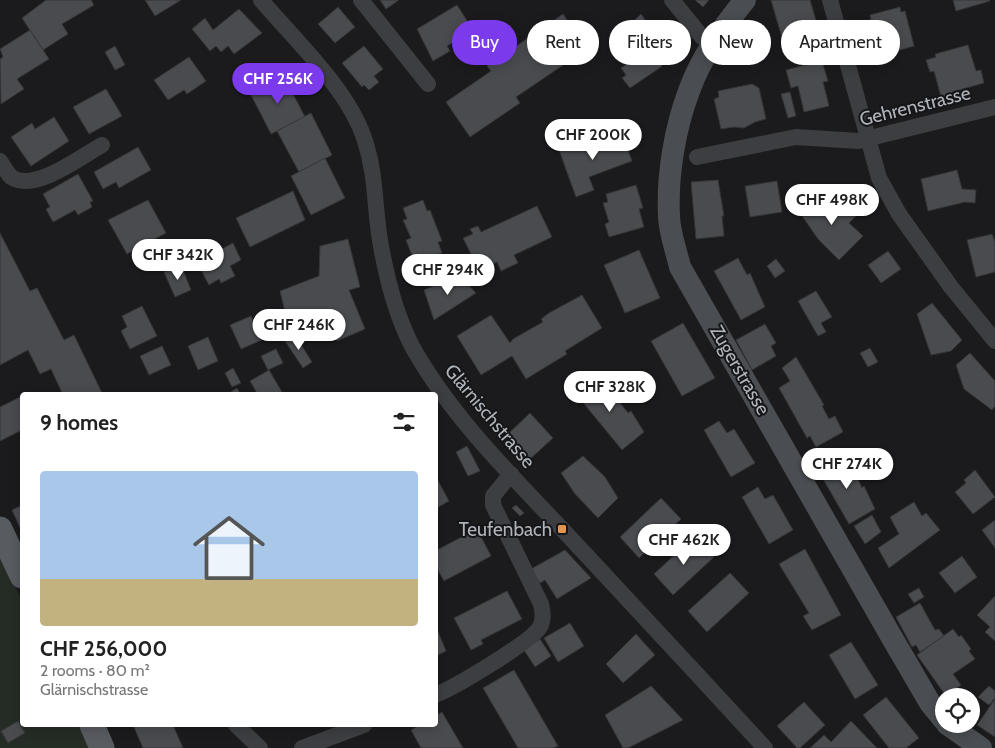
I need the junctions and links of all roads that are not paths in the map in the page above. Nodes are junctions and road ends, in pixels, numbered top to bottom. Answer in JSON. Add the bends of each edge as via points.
{"nodes":[{"id":1,"x":261,"y":0,"type":"edge"},
{"id":2,"x":361,"y":0,"type":"edge"},
{"id":3,"x":672,"y":0,"type":"edge"},
{"id":4,"x":745,"y":0,"type":"edge"},
{"id":5,"x":830,"y":0,"type":"edge"},
{"id":6,"x":730,"y":20,"type":"edge"},
{"id":7,"x":701,"y":36,"type":"edge"},
{"id":8,"x":702,"y":65,"type":"edge"},
{"id":9,"x":428,"y":84,"type":"dead end"},
{"id":10,"x":995,"y":107,"type":"edge"},
{"id":11,"x":867,"y":139,"type":"junction"},
{"id":12,"x":102,"y":145,"type":"dead end"},
{"id":13,"x":697,"y":158,"type":"dead end"},
{"id":14,"x":0,"y":161,"type":"edge"},
{"id":15,"x":995,"y":341,"type":"edge"},
{"id":16,"x":511,"y":474,"type":"junction"},
{"id":17,"x":0,"y":529,"type":"edge"},
{"id":18,"x":20,"y":572,"type":"edge"},
{"id":19,"x":438,"y":694,"type":"edge"},
{"id":20,"x":935,"y":709,"type":"edge"},
{"id":21,"x":93,"y":727,"type":"edge"},
{"id":22,"x":238,"y":727,"type":"edge"},
{"id":23,"x":359,"y":727,"type":"edge"},
{"id":24,"x":960,"y":733,"type":"edge"},
{"id":25,"x":102,"y":748,"type":"edge"},
{"id":26,"x":260,"y":748,"type":"edge"},
{"id":27,"x":302,"y":748,"type":"edge"},
{"id":28,"x":765,"y":748,"type":"edge"},
{"id":29,"x":981,"y":748,"type":"edge"}],
"edges":[{"from":1,"to":16,"type":"street","name":"Glärnischstrasse","via":[[349,105],[359,124],[374,176],[380,245],[405,331],[435,384]]},
{"from":2,"to":9,"type":"street"},
{"from":3,"to":7,"type":"street"},
{"from":4,"to":6,"type":"main road","name":"Zugerstrasse"},
{"from":5,"to":11,"type":"street"},
{"from":8,"to":20,"type":"main road","name":"Zugerstrasse","via":[[689,91],[671,171],[669,216],[680,267]]},
{"from":10,"to":11,"type":"street","name":"Gehrenstrasse"},
{"from":11,"to":13,"type":"street","name":"Gehrenstrasse","via":[[796,137]]},
{"from":11,"to":15,"type":"street","via":[[879,178],[899,214],[951,287]]},
{"from":12,"to":14,"type":"street","via":[[42,179],[25,182],[10,176]]},
{"from":16,"to":19,"type":"street","via":[[493,496],[493,505],[541,604],[542,622],[532,637]]},
{"from":16,"to":28,"type":"street","name":"Glärnischstrasse"},
{"from":17,"to":18,"type":"main road"},
{"from":21,"to":25,"type":"main road"},
{"from":22,"to":26,"type":"street"},
{"from":23,"to":27,"type":"street"},
{"from":24,"to":29,"type":"main road"}]}
